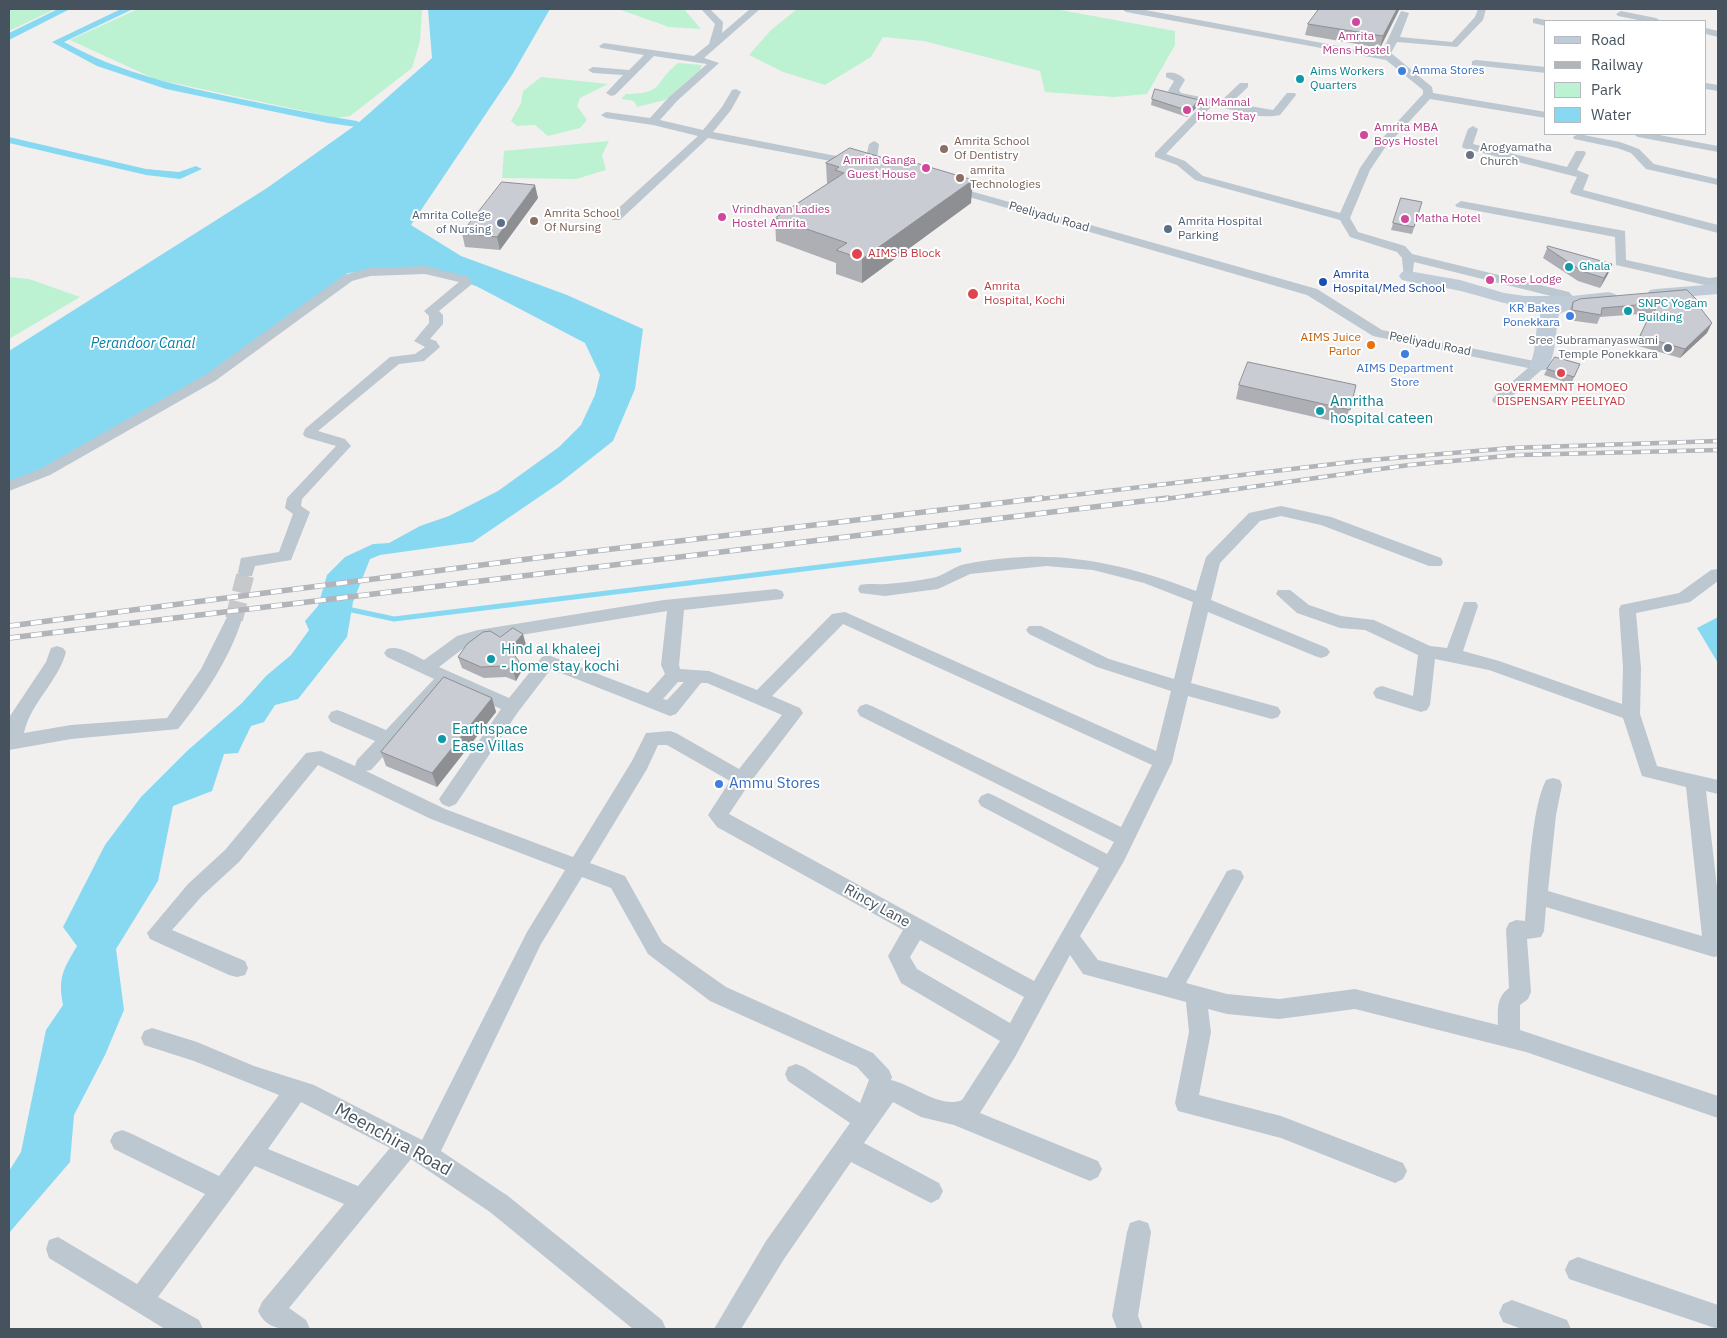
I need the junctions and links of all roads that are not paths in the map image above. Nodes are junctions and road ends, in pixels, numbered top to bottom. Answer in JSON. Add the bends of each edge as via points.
{"nodes":[{"id":1,"x":705,"y":9,"type":"edge"},
{"id":2,"x":755,"y":9,"type":"edge"},
{"id":3,"x":1126,"y":9,"type":"edge"},
{"id":4,"x":1482,"y":9,"type":"edge"},
{"id":5,"x":1404,"y":13,"type":"dead end"},
{"id":6,"x":1621,"y":14,"type":"dead end"},
{"id":7,"x":1651,"y":20,"type":"edge"},
{"id":8,"x":1394,"y":39,"type":"junction"},
{"id":9,"x":713,"y":45,"type":"junction"},
{"id":10,"x":604,"y":46,"type":"dead end"},
{"id":11,"x":651,"y":53,"type":"junction"},
{"id":12,"x":1389,"y":58,"type":"junction"},
{"id":13,"x":696,"y":59,"type":"junction"},
{"id":14,"x":1476,"y":63,"type":"dead end"},
{"id":15,"x":593,"y":70,"type":"dead end"},
{"id":16,"x":1544,"y":70,"type":"edge"},
{"id":17,"x":631,"y":73,"type":"junction"},
{"id":18,"x":1170,"y":75,"type":"dead end"},
{"id":19,"x":1244,"y":84,"type":"dead end"},
{"id":20,"x":736,"y":92,"type":"dead end"},
{"id":21,"x":611,"y":93,"type":"dead end"},
{"id":22,"x":1291,"y":95,"type":"dead end"},
{"id":23,"x":1428,"y":95,"type":"junction"},
{"id":24,"x":1210,"y":103,"type":"junction"},
{"id":25,"x":1223,"y":104,"type":"junction"},
{"id":26,"x":606,"y":115,"type":"dead end"},
{"id":27,"x":1544,"y":115,"type":"edge"},
{"id":28,"x":653,"y":122,"type":"junction"},
{"id":29,"x":1474,"y":129,"type":"dead end"},
{"id":30,"x":706,"y":134,"type":"junction"},
{"id":31,"x":1643,"y":135,"type":"edge"},
{"id":32,"x":1578,"y":137,"type":"dead end"},
{"id":33,"x":874,"y":144,"type":"dead end"},
{"id":34,"x":1718,"y":149,"type":"edge"},
{"id":35,"x":1580,"y":153,"type":"dead end"},
{"id":36,"x":1570,"y":172,"type":"junction"},
{"id":37,"x":1718,"y":182,"type":"edge"},
{"id":38,"x":936,"y":185,"type":"edge"},
{"id":39,"x":1461,"y":205,"type":"dead end"},
{"id":40,"x":616,"y":217,"type":"dead end"},
{"id":41,"x":1344,"y":218,"type":"junction"},
{"id":42,"x":1718,"y":229,"type":"edge"},
{"id":43,"x":1408,"y":257,"type":"junction"},
{"id":44,"x":1408,"y":276,"type":"joint"},
{"id":45,"x":1718,"y":281,"type":"edge"},
{"id":46,"x":1718,"y":289,"type":"edge"},
{"id":47,"x":1572,"y":302,"type":"junction"},
{"id":48,"x":1539,"y":366,"type":"junction"},
{"id":49,"x":1500,"y":400,"type":"dead end"},
{"id":50,"x":9,"y":486,"type":"edge"},
{"id":51,"x":1435,"y":562,"type":"dead end"},
{"id":52,"x":246,"y":572,"type":"tunnel mouth"},
{"id":53,"x":1717,"y":574,"type":"dead end"},
{"id":54,"x":866,"y":589,"type":"dead end"},
{"id":55,"x":1284,"y":594,"type":"dead end"},
{"id":56,"x":776,"y":595,"type":"dead end"},
{"id":57,"x":1201,"y":601,"type":"junction"},
{"id":58,"x":676,"y":605,"type":"junction"},
{"id":59,"x":1470,"y":606,"type":"dead end"},
{"id":60,"x":234,"y":618,"type":"tunnel mouth"},
{"id":61,"x":1035,"y":630,"type":"dead end"},
{"id":62,"x":57,"y":652,"type":"dead end"},
{"id":63,"x":1321,"y":652,"type":"dead end"},
{"id":64,"x":1427,"y":652,"type":"junction"},
{"id":65,"x":393,"y":653,"type":"dead end"},
{"id":66,"x":1453,"y":654,"type":"junction"},
{"id":67,"x":425,"y":668,"type":"junction"},
{"id":68,"x":674,"y":674,"type":"junction"},
{"id":69,"x":694,"y":676,"type":"junction"},
{"id":70,"x":445,"y":678,"type":"junction"},
{"id":71,"x":1180,"y":687,"type":"junction"},
{"id":72,"x":1382,"y":693,"type":"dead end"},
{"id":73,"x":761,"y":697,"type":"junction"},
{"id":74,"x":651,"y":701,"type":"junction"},
{"id":75,"x":512,"y":708,"type":"junction"},
{"id":76,"x":866,"y":711,"type":"dead end"},
{"id":77,"x":1272,"y":712,"type":"dead end"},
{"id":78,"x":1631,"y":714,"type":"junction"},
{"id":79,"x":337,"y":717,"type":"dead end"},
{"id":80,"x":389,"y":739,"type":"junction"},
{"id":81,"x":11,"y":743,"type":"edge"},
{"id":82,"x":1163,"y":762,"type":"junction"},
{"id":83,"x":364,"y":765,"type":"dead end"},
{"id":84,"x":742,"y":779,"type":"junction"},
{"id":85,"x":1695,"y":782,"type":"junction"},
{"id":86,"x":1553,"y":785,"type":"dead end"},
{"id":87,"x":1718,"y":787,"type":"edge"},
{"id":88,"x":449,"y":800,"type":"dead end"},
{"id":89,"x":988,"y":801,"type":"dead end"},
{"id":90,"x":1125,"y":838,"type":"junction"},
{"id":91,"x":1111,"y":866,"type":"junction"},
{"id":92,"x":578,"y":867,"type":"junction"},
{"id":93,"x":1234,"y":877,"type":"dead end"},
{"id":94,"x":1537,"y":896,"type":"junction"},
{"id":95,"x":916,"y":928,"type":"junction"},
{"id":96,"x":1068,"y":937,"type":"junction"},
{"id":97,"x":237,"y":968,"type":"dead end"},
{"id":98,"x":1172,"y":989,"type":"junction"},
{"id":99,"x":1038,"y":994,"type":"junction"},
{"id":100,"x":1196,"y":996,"type":"junction"},
{"id":101,"x":1014,"y":1037,"type":"junction"},
{"id":102,"x":152,"y":1038,"type":"dead end"},
{"id":103,"x":1509,"y":1038,"type":"junction"},
{"id":104,"x":796,"y":1074,"type":"dead end"},
{"id":105,"x":296,"y":1090,"type":"junction"},
{"id":106,"x":1718,"y":1107,"type":"edge"},
{"id":107,"x":955,"y":1114,"type":"junction"},
{"id":108,"x":866,"y":1120,"type":"junction"},
{"id":109,"x":122,"y":1141,"type":"dead end"},
{"id":110,"x":847,"y":1147,"type":"junction"},
{"id":111,"x":418,"y":1150,"type":"junction"},
{"id":112,"x":251,"y":1153,"type":"junction"},
{"id":113,"x":1090,"y":1169,"type":"dead end"},
{"id":114,"x":1395,"y":1171,"type":"dead end"},
{"id":115,"x":223,"y":1190,"type":"junction"},
{"id":116,"x":930,"y":1191,"type":"dead end"},
{"id":117,"x":362,"y":1200,"type":"junction"},
{"id":118,"x":1138,"y":1232,"type":"dead end"},
{"id":119,"x":58,"y":1249,"type":"dead end"},
{"id":120,"x":1578,"y":1270,"type":"dead end"},
{"id":121,"x":140,"y":1301,"type":"junction"},
{"id":122,"x":1512,"y":1313,"type":"dead end"},
{"id":123,"x":1718,"y":1318,"type":"edge"},
{"id":124,"x":190,"y":1329,"type":"edge"},
{"id":125,"x":297,"y":1329,"type":"edge"},
{"id":126,"x":652,"y":1329,"type":"edge"},
{"id":127,"x":726,"y":1329,"type":"edge"},
{"id":128,"x":1130,"y":1329,"type":"edge"},
{"id":129,"x":1558,"y":1329,"type":"edge"}],
"edges":[{"from":1,"to":9,"type":"street","via":[[720,24]]},
{"from":2,"to":9,"type":"street"},
{"from":3,"to":12,"type":"street"},
{"from":4,"to":8,"type":"street","via":[[1480,18],[1454,46]]},
{"from":5,"to":8,"type":"street"},
{"from":6,"to":7,"type":"street"},
{"from":8,"to":12,"type":"street","via":[[1386,52]]},
{"from":9,"to":13,"type":"street"},
{"from":10,"to":11,"type":"street"},
{"from":11,"to":13,"type":"street"},
{"from":11,"to":17,"type":"street"},
{"from":12,"to":23,"type":"street","via":[[1428,89]]},
{"from":13,"to":28,"type":"street","via":[[714,63],[673,99]]},
{"from":14,"to":16,"type":"street"},
{"from":15,"to":17,"type":"street"},
{"from":17,"to":21,"type":"street"},
{"from":18,"to":24,"type":"street","via":[[1180,80],[1174,92]]},
{"from":19,"to":25,"type":"street"},
{"from":20,"to":30,"type":"street"},
{"from":22,"to":25,"type":"street","via":[[1276,113]]},
{"from":23,"to":27,"type":"street"},
{"from":23,"to":41,"type":"street","via":[[1364,170]]},
{"from":24,"to":25,"type":"street"},
{"from":24,"to":41,"type":"street","via":[[1159,155],[1181,164],[1199,178]]},
{"from":26,"to":28,"type":"street"},
{"from":28,"to":30,"type":"street"},
{"from":29,"to":36,"type":"street","via":[[1468,146],[1519,153]]},
{"from":30,"to":33,"type":"street","via":[[875,167]]},
{"from":30,"to":40,"type":"street"},
{"from":31,"to":34,"type":"street"},
{"from":32,"to":37,"type":"street","via":[[1635,151],[1650,167]]},
{"from":35,"to":36,"type":"street"},
{"from":36,"to":42,"type":"street","via":[[1583,175],[1576,192]]},
{"from":38,"to":48,"type":"street","name":"Peeliyadu Road","via":[[1312,292],[1378,333]]},
{"from":39,"to":45,"type":"street","via":[[1621,234],[1620,262],[1709,282]]},
{"from":41,"to":43,"type":"street","via":[[1354,234],[1401,249]]},
{"from":43,"to":44,"type":"street"},
{"from":43,"to":47,"type":"street","via":[[1564,295]]},
{"from":44,"to":47,"type":"street","via":[[1525,302]]},
{"from":46,"to":47,"type":"street"},
{"from":47,"to":48,"type":"street","via":[[1551,311]]},
{"from":48,"to":49,"type":"street"},
{"from":50,"to":52,"type":"street","via":[[45,472],[210,378],[348,278],[370,272],[425,270],[465,280],[464,286],[431,311],[436,315],[436,324],[421,341],[433,347],[419,358],[395,360],[312,429],[310,434],[344,446],[295,498],[293,508],[302,512],[285,556],[247,562]]},
{"from":51,"to":57,"type":"street","via":[[1325,521],[1281,511],[1255,517],[1212,561]]},
{"from":53,"to":78,"type":"street","via":[[1684,598],[1627,609],[1632,668]]},
{"from":54,"to":57,"type":"street","via":[[885,590],[938,583],[967,569],[1046,561],[1093,566],[1149,579]]},
{"from":55,"to":64,"type":"street","via":[[1303,609],[1340,622],[1368,624]]},
{"from":56,"to":58,"type":"street"},
{"from":57,"to":63,"type":"street"},
{"from":57,"to":71,"type":"street"},
{"from":58,"to":67,"type":"street","via":[[462,640]]},
{"from":58,"to":68,"type":"street","via":[[670,665]]},
{"from":59,"to":66,"type":"street"},
{"from":60,"to":81,"type":"street","via":[[231,633],[172,724],[71,732]]},
{"from":61,"to":71,"type":"street","via":[[1103,663]]},
{"from":62,"to":81,"type":"street","via":[[54,663],[19,716]]},
{"from":64,"to":66,"type":"street"},
{"from":64,"to":72,"type":"street","via":[[1421,705]]},
{"from":65,"to":67,"type":"street"},
{"from":66,"to":78,"type":"street"},
{"from":67,"to":70,"type":"street"},
{"from":68,"to":69,"type":"street"},
{"from":68,"to":74,"type":"street"},
{"from":69,"to":73,"type":"street","via":[[709,677]]},
{"from":69,"to":74,"type":"street","via":[[692,684],[670,709]]},
{"from":70,"to":75,"type":"street"},
{"from":70,"to":80,"type":"street"},
{"from":71,"to":77,"type":"street"},
{"from":71,"to":82,"type":"street"},
{"from":73,"to":82,"type":"street","via":[[838,618],[845,618]]},
{"from":73,"to":84,"type":"street","via":[[794,713]]},
{"from":74,"to":75,"type":"street","via":[[548,661]]},
{"from":75,"to":88,"type":"street"},
{"from":76,"to":90,"type":"street"},
{"from":78,"to":85,"type":"street","via":[[1649,771]]},
{"from":79,"to":80,"type":"street"},
{"from":80,"to":83,"type":"street"},
{"from":82,"to":90,"type":"street"},
{"from":84,"to":92,"type":"street","via":[[670,738],[652,738],[640,764]]},
{"from":84,"to":95,"type":"street","name":"Rincy Lane","via":[[718,815],[724,822]]},
{"from":85,"to":87,"type":"street"},
{"from":85,"to":94,"type":"street","via":[[1714,948]]},
{"from":86,"to":94,"type":"street","via":[[1546,814]]},
{"from":89,"to":91,"type":"street"},
{"from":90,"to":91,"type":"street"},
{"from":91,"to":96,"type":"street"},
{"from":92,"to":97,"type":"street","via":[[438,814],[321,758],[313,758],[232,856],[195,890],[157,933]]},
{"from":92,"to":108,"type":"street","via":[[618,882],[655,948],[718,994],[865,1060],[881,1077]]},
{"from":92,"to":111,"type":"street","via":[[534,938]]},
{"from":93,"to":98,"type":"street"},
{"from":94,"to":103,"type":"street","via":[[1534,931],[1516,929],[1520,992],[1509,1001]]},
{"from":95,"to":99,"type":"street","name":"Rincy Lane"},
{"from":95,"to":101,"type":"street","via":[[899,956],[909,976]]},
{"from":96,"to":98,"type":"street","via":[[1091,967]]},
{"from":96,"to":99,"type":"street"},
{"from":98,"to":100,"type":"street"},
{"from":99,"to":101,"type":"street"},
{"from":100,"to":103,"type":"street","via":[[1227,1004],[1279,1009],[1355,999]]},
{"from":100,"to":114,"type":"street","via":[[1200,1032],[1186,1103],[1281,1127]]},
{"from":101,"to":107,"type":"street","via":[[970,1108]]},
{"from":102,"to":105,"type":"street","name":"Meenchira Road"},
{"from":103,"to":106,"type":"street"},
{"from":104,"to":108,"type":"street"},
{"from":105,"to":111,"type":"street","name":"Meenchira Road"},
{"from":105,"to":112,"type":"street"},
{"from":107,"to":108,"type":"street","via":[[929,1109],[904,1094],[891,1091],[883,1096]]},
{"from":107,"to":113,"type":"street"},
{"from":108,"to":110,"type":"street"},
{"from":109,"to":115,"type":"street"},
{"from":110,"to":116,"type":"street"},
{"from":110,"to":127,"type":"street","via":[[775,1250]]},
{"from":111,"to":117,"type":"street"},
{"from":111,"to":126,"type":"street","name":"Meenchira Road","via":[[502,1208]]},
{"from":112,"to":115,"type":"street"},
{"from":112,"to":117,"type":"street"},
{"from":115,"to":121,"type":"street"},
{"from":117,"to":125,"type":"street","via":[[271,1311]]},
{"from":118,"to":128,"type":"street","via":[[1125,1316]]},
{"from":119,"to":121,"type":"street"},
{"from":120,"to":123,"type":"street"},
{"from":121,"to":124,"type":"street"},
{"from":122,"to":129,"type":"street"}]}
